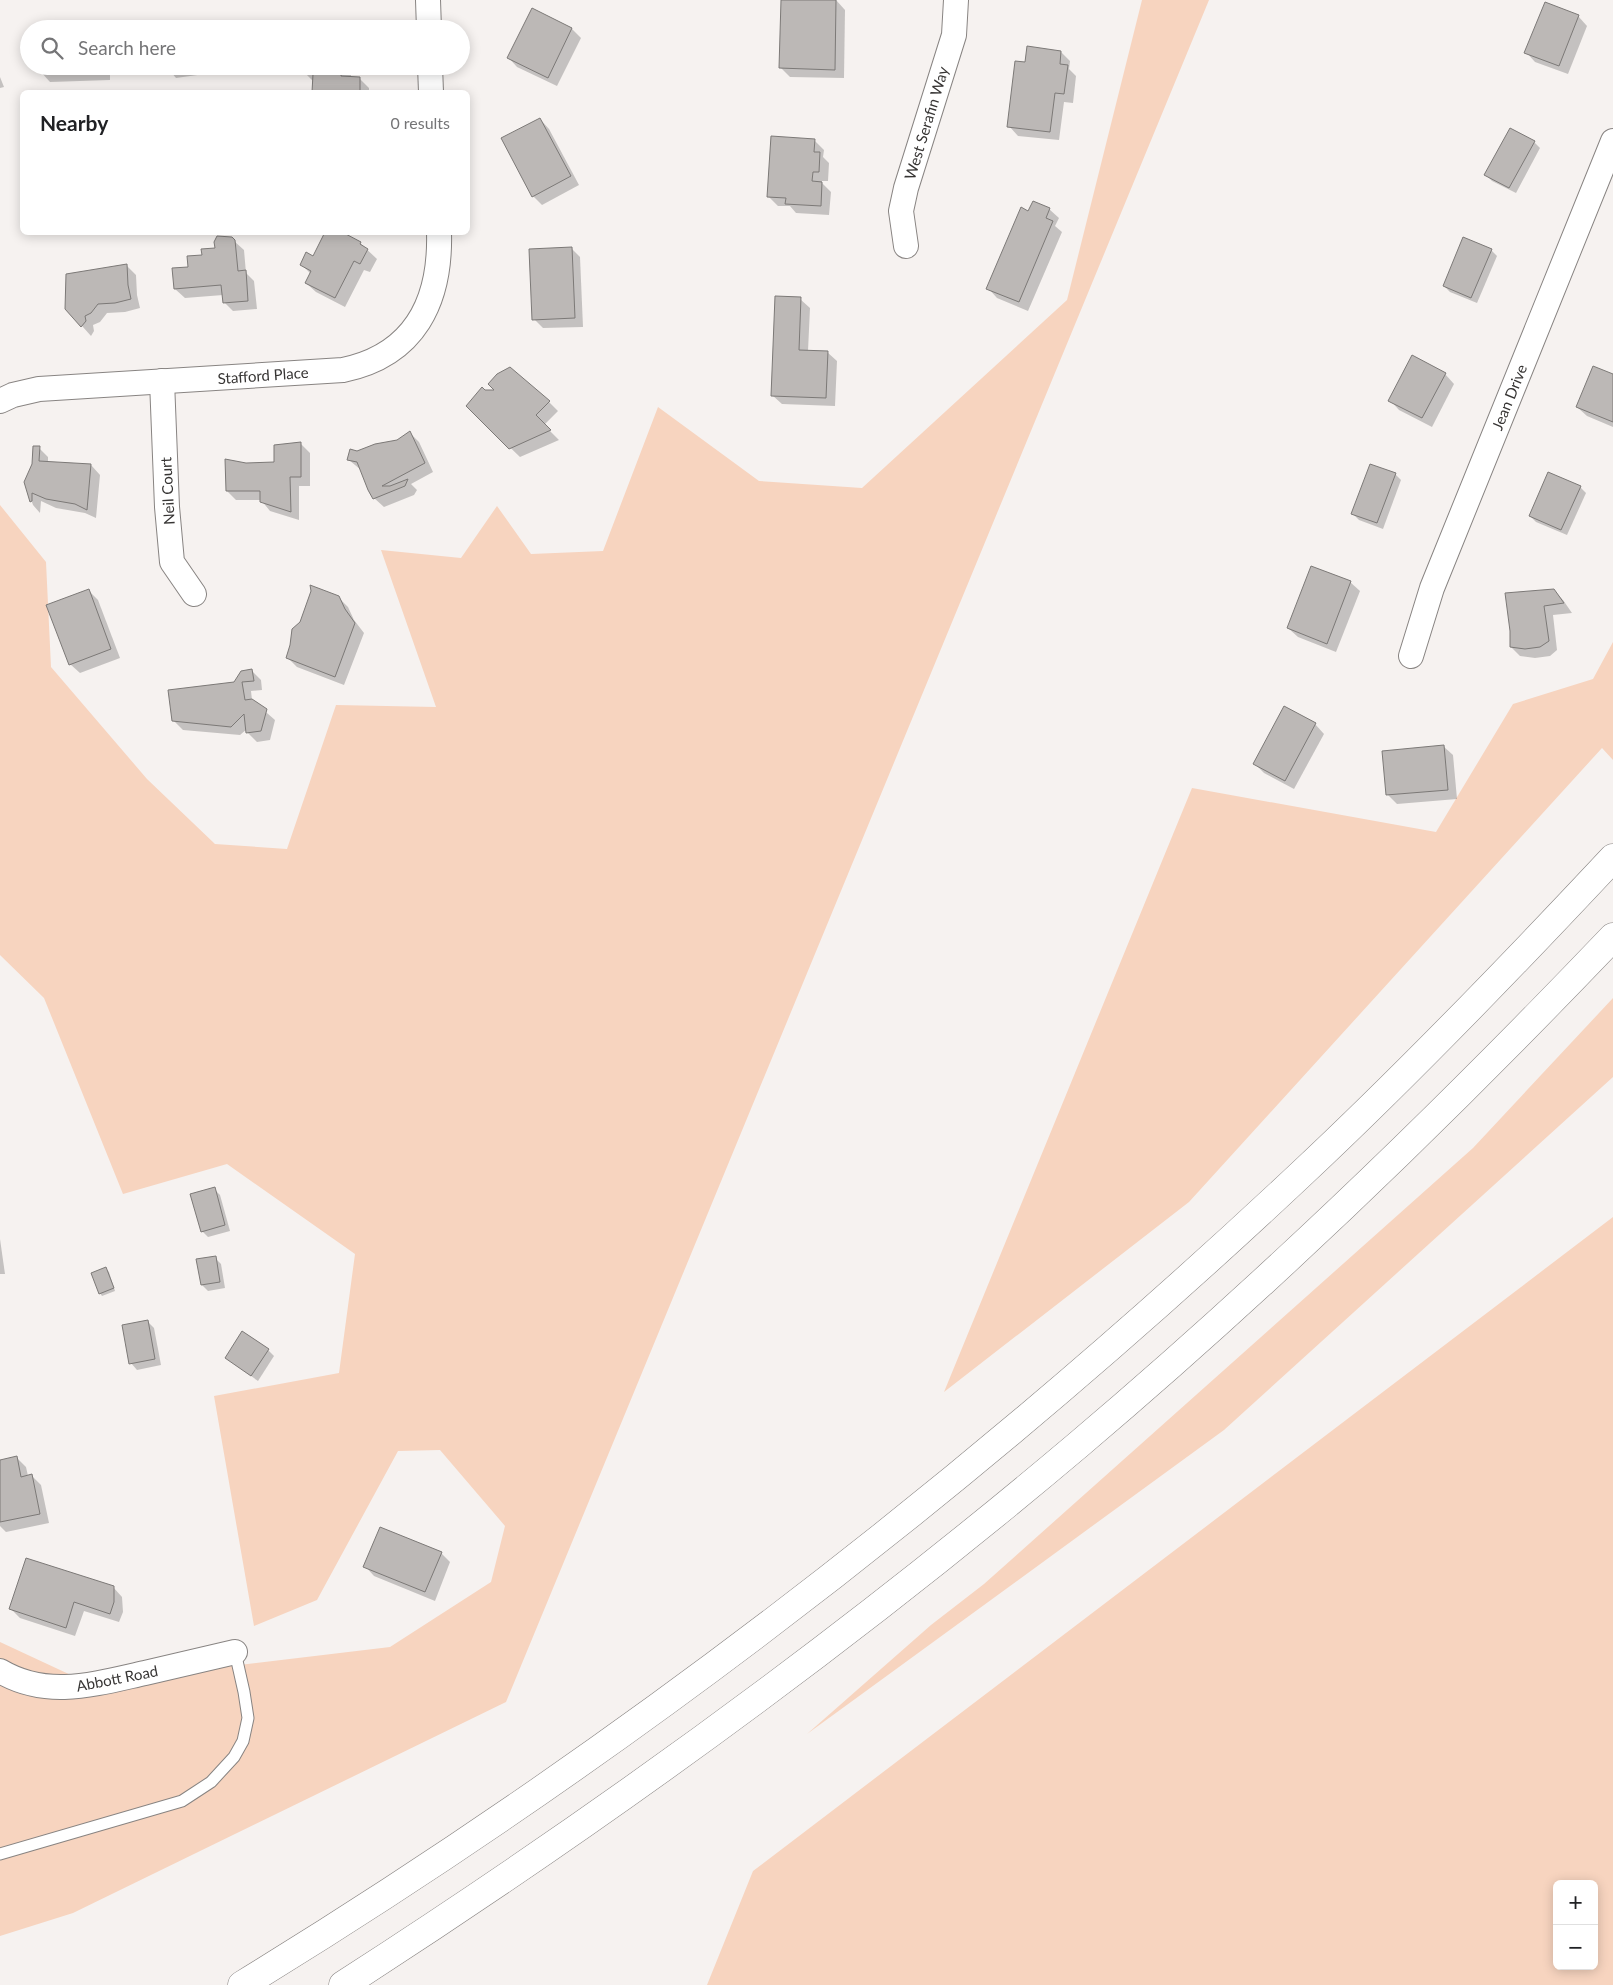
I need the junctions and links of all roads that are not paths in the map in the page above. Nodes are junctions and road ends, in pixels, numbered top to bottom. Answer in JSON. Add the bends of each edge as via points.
{"nodes":[{"id":1,"x":428,"y":0,"type":"edge"},
{"id":2,"x":956,"y":0,"type":"edge"},
{"id":3,"x":429,"y":20,"type":"edge"},
{"id":4,"x":430,"y":75,"type":"edge"},
{"id":5,"x":431,"y":90,"type":"edge"},
{"id":6,"x":1613,"y":141,"type":"edge"},
{"id":7,"x":440,"y":235,"type":"edge"},
{"id":8,"x":906,"y":246,"type":"dead end"},
{"id":9,"x":162,"y":381,"type":"junction"},
{"id":10,"x":0,"y":401,"type":"edge"},
{"id":11,"x":194,"y":594,"type":"dead end"},
{"id":12,"x":1410,"y":656,"type":"dead end"},
{"id":13,"x":1613,"y":858,"type":"edge"},
{"id":14,"x":1613,"y":937,"type":"edge"},
{"id":15,"x":234,"y":1652,"type":"joint"},
{"id":16,"x":0,"y":1671,"type":"edge"},
{"id":17,"x":0,"y":1854,"type":"edge"},
{"id":18,"x":242,"y":1985,"type":"edge"},
{"id":19,"x":344,"y":1985,"type":"edge"}],
"edges":[{"from":1,"to":3,"type":"street"},
{"from":2,"to":8,"type":"street","name":"West Serafin Way","via":[[954,35],[901,211]]},
{"from":4,"to":5,"type":"street"},
{"from":6,"to":12,"type":"street","name":"Jean Drive","via":[[1432,588]]},
{"from":7,"to":9,"type":"street","name":"Stafford Place","via":[[433,294],[421,318],[393,349],[370,363],[343,370]]},
{"from":9,"to":10,"type":"street","name":"Stafford Place","via":[[39,389]]},
{"from":9,"to":11,"type":"street","name":"Neil Court","via":[[172,562]]},
{"from":13,"to":18,"type":"highway","via":[[1466,1013],[1302,1174],[1138,1322],[1000,1440],[774,1620],[590,1756],[401,1884]]},
{"from":14,"to":19,"type":"highway","via":[[1505,1050],[1338,1212],[1166,1369],[1019,1494],[714,1732],[527,1864]]},
{"from":15,"to":16,"type":"street","name":"Abbott Road","via":[[87,1686],[39,1686],[19,1681]]},
{"from":15,"to":17,"type":"lane","via":[[248,1718],[243,1741],[234,1757],[211,1782],[182,1802]]}]}
